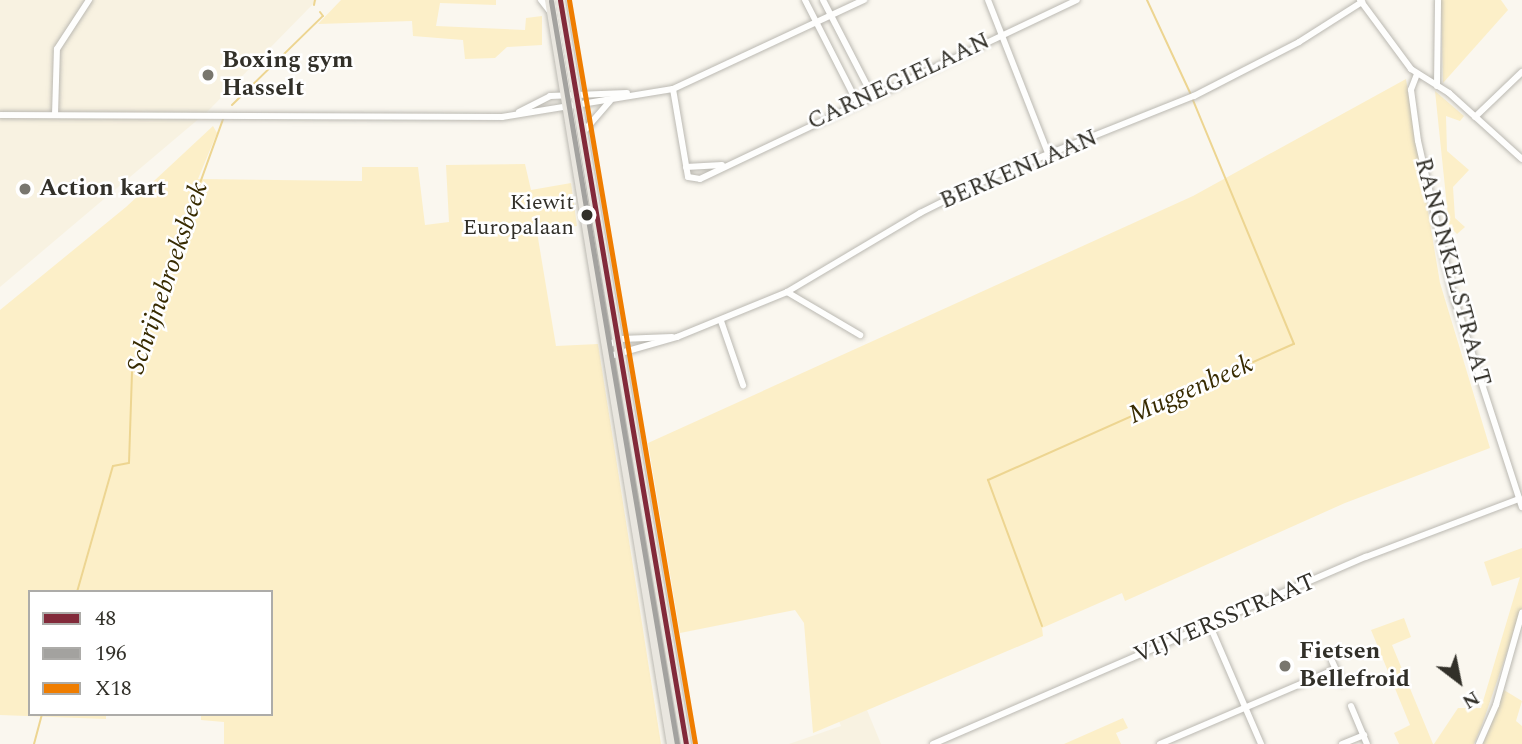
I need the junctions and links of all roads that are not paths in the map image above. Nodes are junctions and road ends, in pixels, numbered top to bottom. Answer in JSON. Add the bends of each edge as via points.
{"nodes":[{"id":1,"x":89,"y":0,"type":"edge"},
{"id":2,"x":541,"y":0,"type":"edge"},
{"id":3,"x":550,"y":0,"type":"edge"},
{"id":4,"x":560,"y":0,"type":"edge"},
{"id":5,"x":805,"y":0,"type":"edge"},
{"id":6,"x":823,"y":0,"type":"edge"},
{"id":7,"x":864,"y":0,"type":"edge"},
{"id":8,"x":988,"y":0,"type":"edge"},
{"id":9,"x":1077,"y":0,"type":"edge"},
{"id":10,"x":1438,"y":0,"type":"edge"},
{"id":11,"x":1361,"y":1,"type":"edge"},
{"id":12,"x":552,"y":14,"type":"junction"},
{"id":13,"x":831,"y":15,"type":"junction"},
{"id":14,"x":816,"y":22,"type":"junction"},
{"id":15,"x":1004,"y":34,"type":"junction"},
{"id":16,"x":1522,"y":72,"type":"edge"},
{"id":17,"x":1417,"y":74,"type":"junction"},
{"id":18,"x":1437,"y":86,"type":"junction"},
{"id":19,"x":673,"y":89,"type":"junction"},
{"id":20,"x":636,"y":94,"type":"junction"},
{"id":21,"x":872,"y":95,"type":"junction"},
{"id":22,"x":577,"y":98,"type":"junction"},
{"id":23,"x":615,"y":98,"type":"junction"},
{"id":24,"x":565,"y":100,"type":"junction"},
{"id":25,"x":857,"y":102,"type":"junction"},
{"id":26,"x":518,"y":113,"type":"junction"},
{"id":27,"x":0,"y":115,"type":"edge"},
{"id":28,"x":55,"y":115,"type":"junction"},
{"id":29,"x":1475,"y":117,"type":"junction"},
{"id":30,"x":584,"y":131,"type":"junction"},
{"id":31,"x":1048,"y":153,"type":"junction"},
{"id":32,"x":1522,"y":159,"type":"edge"},
{"id":33,"x":722,"y":165,"type":"junction"},
{"id":34,"x":686,"y":167,"type":"junction"},
{"id":35,"x":787,"y":292,"type":"junction"},
{"id":36,"x":721,"y":321,"type":"junction"},
{"id":37,"x":860,"y":335,"type":"dead end"},
{"id":38,"x":677,"y":337,"type":"junction"},
{"id":39,"x":621,"y":339,"type":"junction"},
{"id":40,"x":608,"y":345,"type":"junction"},
{"id":41,"x":623,"y":355,"type":"junction"},
{"id":42,"x":610,"y":356,"type":"junction"},
{"id":43,"x":743,"y":384,"type":"dead end"},
{"id":44,"x":1519,"y":499,"type":"junction"},
{"id":45,"x":1522,"y":508,"type":"edge"},
{"id":46,"x":1522,"y":613,"type":"edge"},
{"id":47,"x":1210,"y":626,"type":"junction"},
{"id":48,"x":1332,"y":661,"type":"dead end"},
{"id":49,"x":1336,"y":669,"type":"junction"},
{"id":50,"x":1342,"y":684,"type":"dead end"},
{"id":51,"x":1351,"y":706,"type":"dead end"},
{"id":52,"x":1244,"y":707,"type":"junction"},
{"id":53,"x":1364,"y":735,"type":"junction"},
{"id":54,"x":672,"y":744,"type":"edge"},
{"id":55,"x":686,"y":744,"type":"edge"},
{"id":56,"x":933,"y":744,"type":"edge"},
{"id":57,"x":1160,"y":744,"type":"edge"},
{"id":58,"x":1261,"y":744,"type":"edge"},
{"id":59,"x":1342,"y":744,"type":"edge"},
{"id":60,"x":1367,"y":744,"type":"edge"},
{"id":61,"x":1479,"y":744,"type":"edge"}],
"edges":[{"from":1,"to":28,"type":"street","via":[[57,49]]},
{"from":2,"to":12,"type":"street"},
{"from":3,"to":12,"type":"main road"},
{"from":4,"to":22,"type":"main road"},
{"from":5,"to":14,"type":"street"},
{"from":6,"to":13,"type":"street"},
{"from":7,"to":13,"type":"street"},
{"from":8,"to":15,"type":"street"},
{"from":9,"to":15,"type":"street","name":"CARNEGIELAAN"},
{"from":10,"to":18,"type":"street"},
{"from":11,"to":17,"type":"street"},
{"from":11,"to":31,"type":"street","name":"BERKENLAAN","via":[[1299,42],[1194,96]]},
{"from":12,"to":24,"type":"main road"},
{"from":13,"to":14,"type":"street"},
{"from":13,"to":21,"type":"street"},
{"from":14,"to":19,"type":"street"},
{"from":14,"to":25,"type":"street"},
{"from":15,"to":21,"type":"street","name":"CARNEGIELAAN"},
{"from":15,"to":31,"type":"street"},
{"from":16,"to":29,"type":"street"},
{"from":17,"to":18,"type":"street"},
{"from":17,"to":44,"type":"street","name":"RANONKELSTRAAT","via":[[1411,90],[1418,141],[1454,298]]},
{"from":18,"to":29,"type":"street"},
{"from":19,"to":20,"type":"street"},
{"from":19,"to":34,"type":"street"},
{"from":20,"to":22,"type":"street"},
{"from":20,"to":23,"type":"street"},
{"from":21,"to":25,"type":"street","name":"CARNEGIELAAN"},
{"from":22,"to":23,"type":"street"},
{"from":22,"to":24,"type":"street"},
{"from":22,"to":24,"type":"street"},
{"from":22,"to":30,"type":"main road"},
{"from":23,"to":30,"type":"street"},
{"from":24,"to":26,"type":"street"},
{"from":24,"to":26,"type":"street","via":[[540,100]]},
{"from":24,"to":40,"type":"main road"},
{"from":25,"to":33,"type":"street","name":"CARNEGIELAAN"},
{"from":26,"to":28,"type":"street","via":[[442,117]]},
{"from":27,"to":28,"type":"street"},
{"from":29,"to":32,"type":"street"},
{"from":30,"to":39,"type":"main road"},
{"from":31,"to":35,"type":"street","name":"BERKENLAAN","via":[[920,213]]},
{"from":33,"to":34,"type":"street","name":"CARNEGIELAAN"},
{"from":33,"to":34,"type":"street","name":"CARNEGIELAAN","via":[[693,180]]},
{"from":35,"to":36,"type":"street","name":"BERKENLAAN"},
{"from":35,"to":37,"type":"street"},
{"from":36,"to":38,"type":"street","name":"BERKENLAAN"},
{"from":36,"to":43,"type":"street"},
{"from":38,"to":39,"type":"street","name":"BERKENLAAN"},
{"from":38,"to":41,"type":"street","name":"BERKENLAAN"},
{"from":39,"to":40,"type":"street","name":"BERKENLAAN"},
{"from":39,"to":41,"type":"main road"},
{"from":40,"to":42,"type":"main road"},
{"from":41,"to":42,"type":"street","name":"BERKENLAAN"},
{"from":41,"to":55,"type":"main road"},
{"from":42,"to":54,"type":"main road"},
{"from":44,"to":45,"type":"street","name":"RANONKELSTRAAT"},
{"from":44,"to":47,"type":"street","name":"VIJVERSSTRAAT","via":[[1366,557]]},
{"from":46,"to":61,"type":"street","via":[[1496,705]]},
{"from":47,"to":52,"type":"street"},
{"from":47,"to":56,"type":"street","name":"VIJVERSSTRAAT"},
{"from":48,"to":49,"type":"street"},
{"from":49,"to":50,"type":"street"},
{"from":49,"to":52,"type":"street"},
{"from":51,"to":53,"type":"street"},
{"from":52,"to":57,"type":"street"},
{"from":52,"to":58,"type":"street"},
{"from":53,"to":59,"type":"street"},
{"from":53,"to":60,"type":"street"}]}
